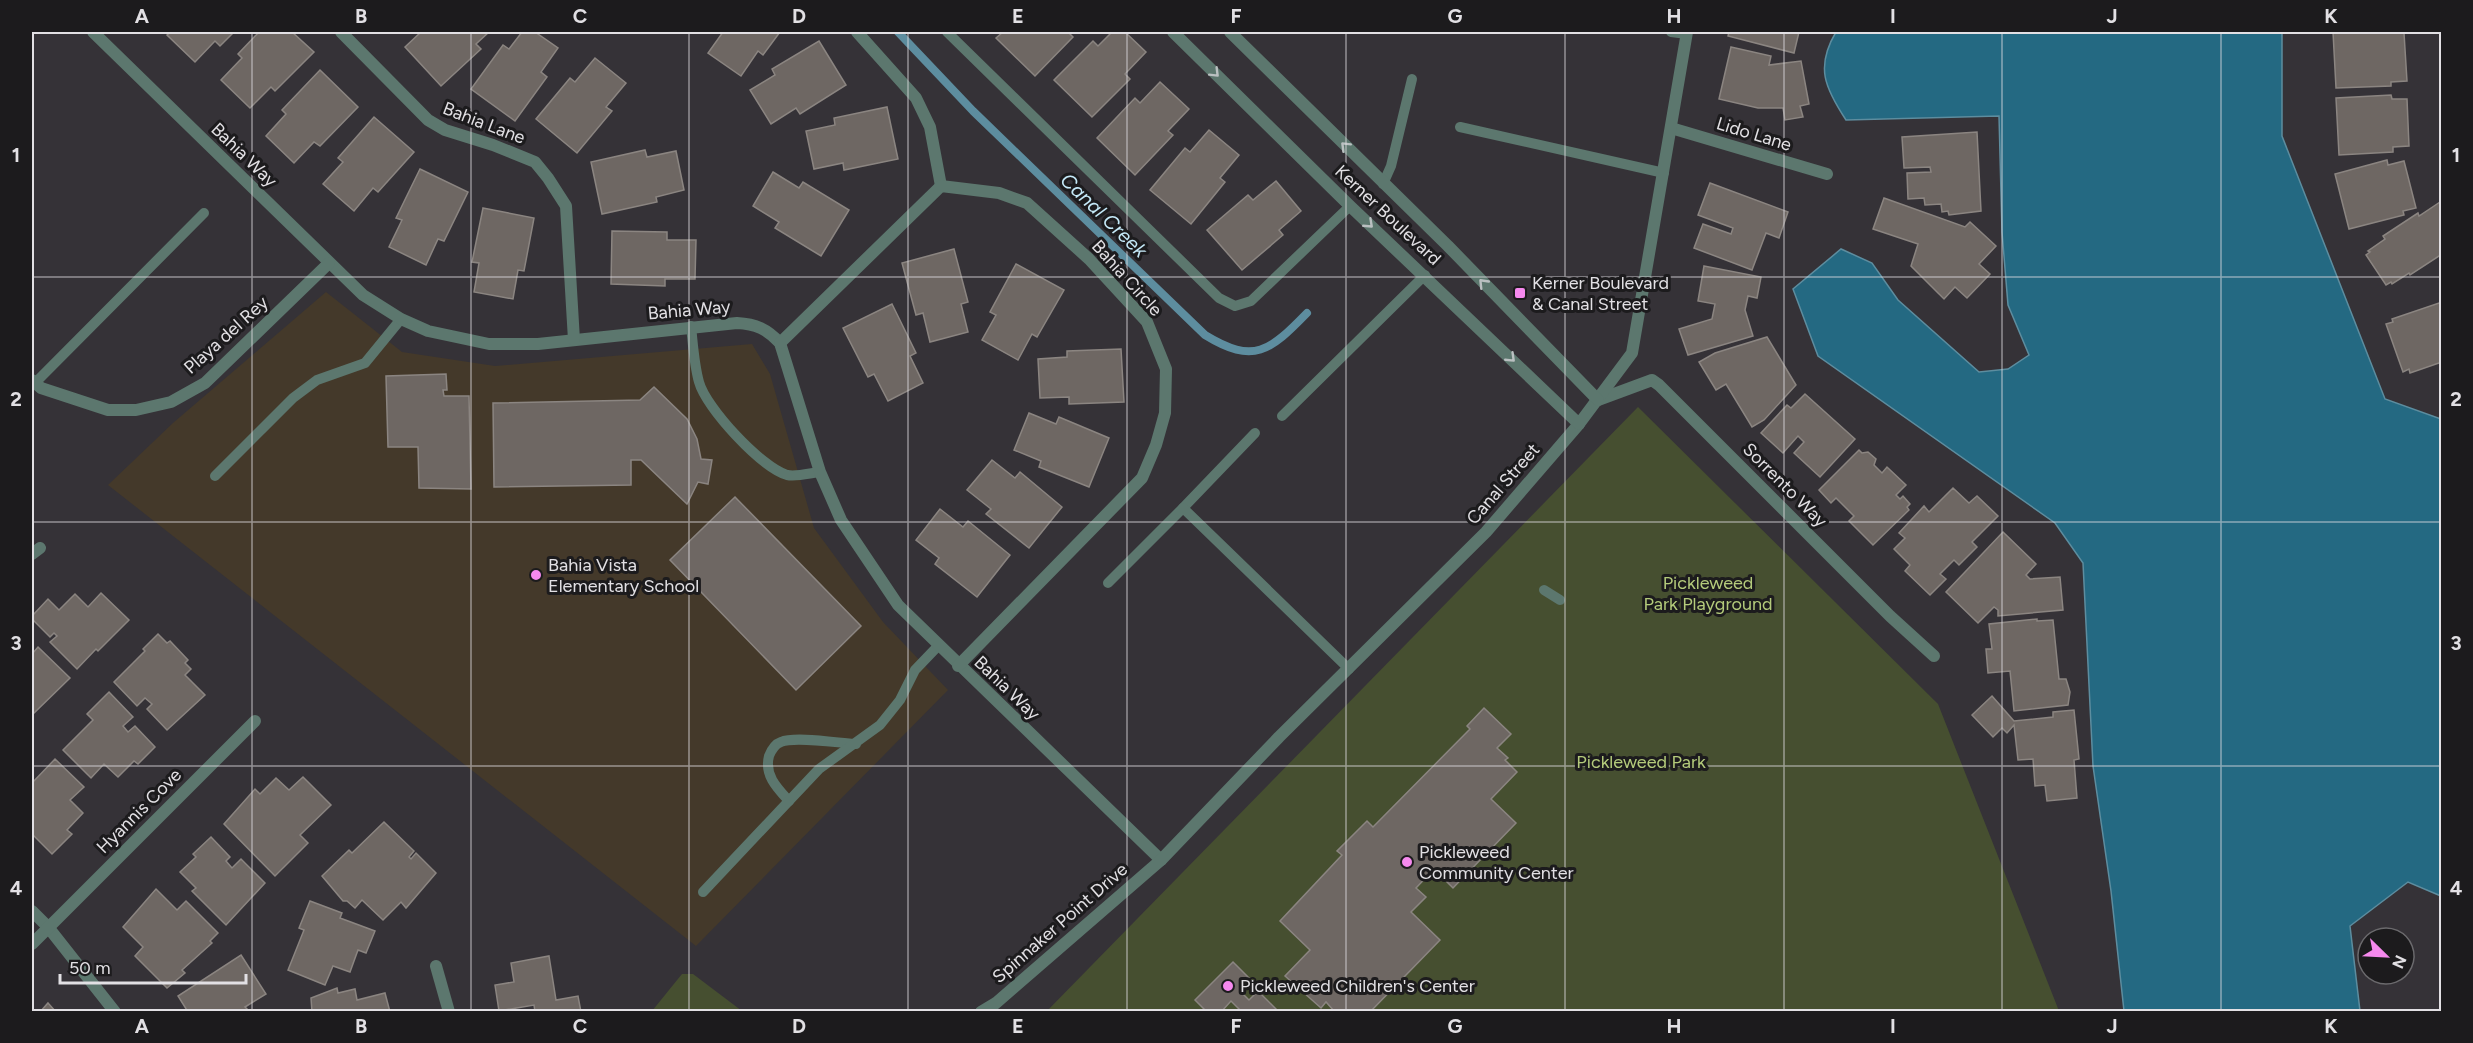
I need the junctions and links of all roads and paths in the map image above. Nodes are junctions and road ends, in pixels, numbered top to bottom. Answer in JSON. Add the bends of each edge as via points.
{"nodes":[{"id":1,"x":93,"y":32,"type":"edge"},
{"id":2,"x":340,"y":32,"type":"edge"},
{"id":3,"x":857,"y":32,"type":"edge"},
{"id":4,"x":947,"y":32,"type":"edge"},
{"id":5,"x":1173,"y":32,"type":"edge"},
{"id":6,"x":1230,"y":32,"type":"edge"},
{"id":7,"x":1671,"y":32,"type":"edge"},
{"id":8,"x":1687,"y":33,"type":"edge"},
{"id":9,"x":1412,"y":79,"type":"dead end"},
{"id":10,"x":1460,"y":127,"type":"dead end"},
{"id":11,"x":1671,"y":128,"type":"junction"},
{"id":12,"x":1664,"y":172,"type":"junction"},
{"id":13,"x":1827,"y":174,"type":"dead end"},
{"id":14,"x":1383,"y":184,"type":"junction"},
{"id":15,"x":941,"y":186,"type":"junction"},
{"id":16,"x":1350,"y":206,"type":"junction"},
{"id":17,"x":204,"y":213,"type":"dead end"},
{"id":18,"x":329,"y":263,"type":"junction"},
{"id":19,"x":1425,"y":275,"type":"junction"},
{"id":20,"x":401,"y":319,"type":"junction"},
{"id":21,"x":692,"y":326,"type":"junction"},
{"id":22,"x":574,"y":340,"type":"junction"},
{"id":23,"x":780,"y":343,"type":"junction"},
{"id":24,"x":33,"y":382,"type":"edge"},
{"id":25,"x":1598,"y":400,"type":"junction"},
{"id":26,"x":1282,"y":416,"type":"dead end"},
{"id":27,"x":1579,"y":424,"type":"junction"},
{"id":28,"x":1256,"y":433,"type":"dead end"},
{"id":29,"x":820,"y":472,"type":"junction"},
{"id":30,"x":215,"y":476,"type":"dead end"},
{"id":31,"x":1183,"y":508,"type":"junction"},
{"id":32,"x":1108,"y":583,"type":"dead end"},
{"id":33,"x":1544,"y":590,"type":"dead end"},
{"id":34,"x":1560,"y":600,"type":"dead end"},
{"id":35,"x":938,"y":646,"type":"junction"},
{"id":36,"x":1934,"y":656,"type":"dead end"},
{"id":37,"x":958,"y":666,"type":"junction"},
{"id":38,"x":1349,"y":669,"type":"junction"},
{"id":39,"x":255,"y":721,"type":"dead end"},
{"id":40,"x":856,"y":744,"type":"junction"},
{"id":41,"x":789,"y":801,"type":"junction"},
{"id":42,"x":1161,"y":860,"type":"junction"},
{"id":43,"x":703,"y":892,"type":"dead end"},
{"id":44,"x":32,"y":910,"type":"edge"},
{"id":45,"x":48,"y":927,"type":"junction"},
{"id":46,"x":32,"y":944,"type":"edge"},
{"id":47,"x":435,"y":966,"type":"dead end"},
{"id":48,"x":114,"y":1011,"type":"edge"},
{"id":49,"x":449,"y":1011,"type":"edge"},
{"id":50,"x":981,"y":1011,"type":"edge"}],
"edges":[{"from":1,"to":18,"type":"street","name":"Bahia Way"},
{"from":2,"to":22,"type":"street","name":"Bahia Lane","via":[[428,120],[445,130],[535,162],[548,178],[566,206]]},
{"from":3,"to":15,"type":"street","via":[[916,98],[930,127]]},
{"from":4,"to":16,"type":"lane","via":[[1219,298],[1235,306],[1251,301]]},
{"from":5,"to":16,"type":"street","name":"Kerner Boulevard","one_way":true},
{"from":14,"to":6,"type":"street","name":"Kerner Boulevard","one_way":true},
{"from":7,"to":8,"type":"lane"},
{"from":8,"to":11,"type":"street","name":"Canal Street"},
{"from":9,"to":14,"type":"lane"},
{"from":10,"to":12,"type":"lane"},
{"from":11,"to":12,"type":"street","name":"Canal Street"},
{"from":11,"to":13,"type":"street","name":"Lido Lane"},
{"from":12,"to":25,"type":"street","name":"Canal Street","via":[[1632,352]]},
{"from":25,"to":14,"type":"street","name":"Kerner Boulevard","one_way":true},
{"from":15,"to":23,"type":"street"},
{"from":15,"to":37,"type":"street","name":"Bahia Circle","via":[[999,194],[1027,204],[1089,260],[1147,322],[1166,369],[1165,413],[1142,478]]},
{"from":16,"to":19,"type":"street","name":"Kerner Boulevard","one_way":true},
{"from":17,"to":24,"type":"lane"},
{"from":18,"to":20,"type":"street","name":"Bahia Way","via":[[363,295]]},
{"from":18,"to":24,"type":"street","name":"Playa del Rey","via":[[205,383],[171,402],[136,410],[108,410]]},
{"from":19,"to":26,"type":"lane"},
{"from":19,"to":27,"type":"street","name":"Kerner Boulevard","one_way":true},
{"from":20,"to":22,"type":"street","name":"Bahia Way","via":[[428,331],[489,344]]},
{"from":20,"to":30,"type":"lane","via":[[366,363],[317,380],[293,398]]},
{"from":21,"to":22,"type":"street","name":"Bahia Way"},
{"from":21,"to":23,"type":"street","name":"Bahia Way","via":[[752,324],[770,332]]},
{"from":21,"to":29,"type":"lane","via":[[699,384],[712,408],[772,469],[790,476]]},
{"from":23,"to":29,"type":"street","name":"Bahia Way"},
{"from":25,"to":27,"type":"street","name":"Canal Street"},
{"from":25,"to":36,"type":"street","name":"Sorrento Way","via":[[1652,380],[1659,384]]},
{"from":27,"to":38,"type":"street","name":"Canal Street","via":[[1486,532]]},
{"from":28,"to":31,"type":"lane"},
{"from":29,"to":35,"type":"street","name":"Bahia Way","via":[[861,553],[898,605]]},
{"from":31,"to":32,"type":"lane"},
{"from":31,"to":38,"type":"lane"},
{"from":33,"to":34,"type":"lane"},
{"from":35,"to":37,"type":"street","name":"Bahia Way"},
{"from":35,"to":40,"type":"lane","via":[[915,670],[900,700],[880,725]]},
{"from":37,"to":42,"type":"street","name":"Bahia Way"},
{"from":38,"to":42,"type":"street","name":"Canal Street"},
{"from":39,"to":45,"type":"street","name":"Hyannis Cove"},
{"from":40,"to":41,"type":"lane","via":[[819,769]]},
{"from":40,"to":41,"type":"lane","via":[[792,740],[778,743],[767,766],[773,784]]},
{"from":41,"to":43,"type":"lane"},
{"from":42,"to":50,"type":"street","name":"Spinnaker Point Drive","via":[[996,1003]]},
{"from":44,"to":45,"type":"street"},
{"from":45,"to":46,"type":"street","name":"Hyannis Cove"},
{"from":45,"to":48,"type":"street"},
{"from":47,"to":49,"type":"street"}]}
